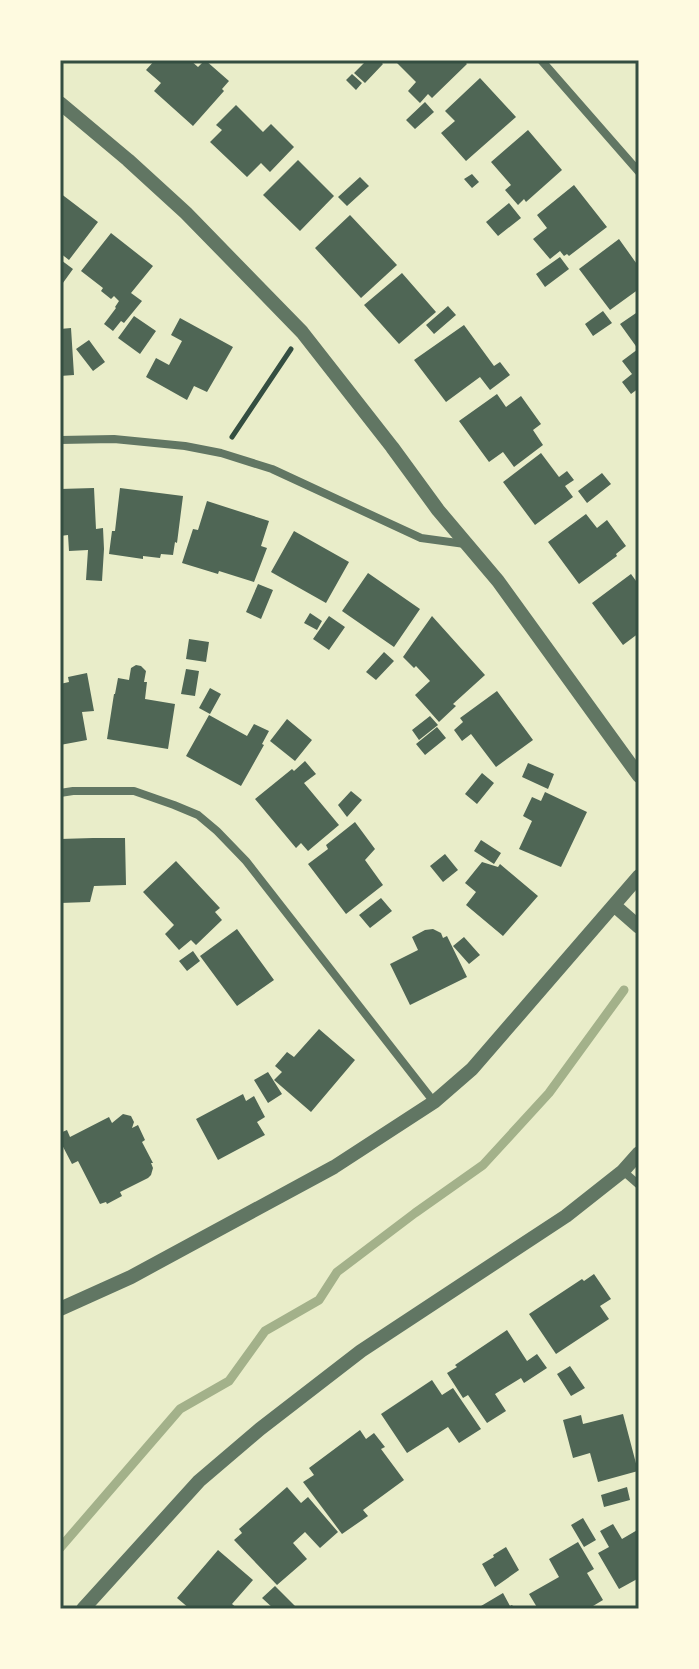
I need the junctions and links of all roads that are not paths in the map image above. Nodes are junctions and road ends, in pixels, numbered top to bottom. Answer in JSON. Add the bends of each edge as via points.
{"nodes":[{"id":1,"x":541,"y":60,"type":"edge"},
{"id":2,"x":60,"y":103,"type":"edge"},
{"id":3,"x":639,"y":172,"type":"edge"},
{"id":4,"x":60,"y":440,"type":"edge"},
{"id":5,"x":465,"y":544,"type":"junction"},
{"id":6,"x":639,"y":776,"type":"edge"},
{"id":7,"x":60,"y":793,"type":"edge"},
{"id":8,"x":639,"y":876,"type":"edge"},
{"id":9,"x":615,"y":906,"type":"junction"},
{"id":10,"x":639,"y":927,"type":"edge"},
{"id":11,"x":434,"y":1102,"type":"junction"},
{"id":12,"x":639,"y":1153,"type":"edge"},
{"id":13,"x":623,"y":1171,"type":"junction"},
{"id":14,"x":639,"y":1185,"type":"edge"},
{"id":15,"x":60,"y":1309,"type":"edge"},
{"id":16,"x":83,"y":1609,"type":"edge"}],
"edges":[{"from":1,"to":3,"type":"street"},
{"from":2,"to":5,"type":"street","via":[[186,213],[302,332]]},
{"from":4,"to":5,"type":"street","via":[[114,439],[221,453],[272,469],[421,538]]},
{"from":5,"to":6,"type":"street","via":[[498,581]]},
{"from":7,"to":11,"type":"street","via":[[134,791],[198,815],[246,861]]},
{"from":8,"to":9,"type":"street"},
{"from":9,"to":10,"type":"street"},
{"from":9,"to":11,"type":"street","via":[[472,1069]]},
{"from":11,"to":15,"type":"street","via":[[334,1167],[131,1277]]},
{"from":12,"to":13,"type":"street"},
{"from":13,"to":14,"type":"street"},
{"from":13,"to":16,"type":"street","via":[[566,1216],[361,1351],[260,1429],[199,1481]]}]}
